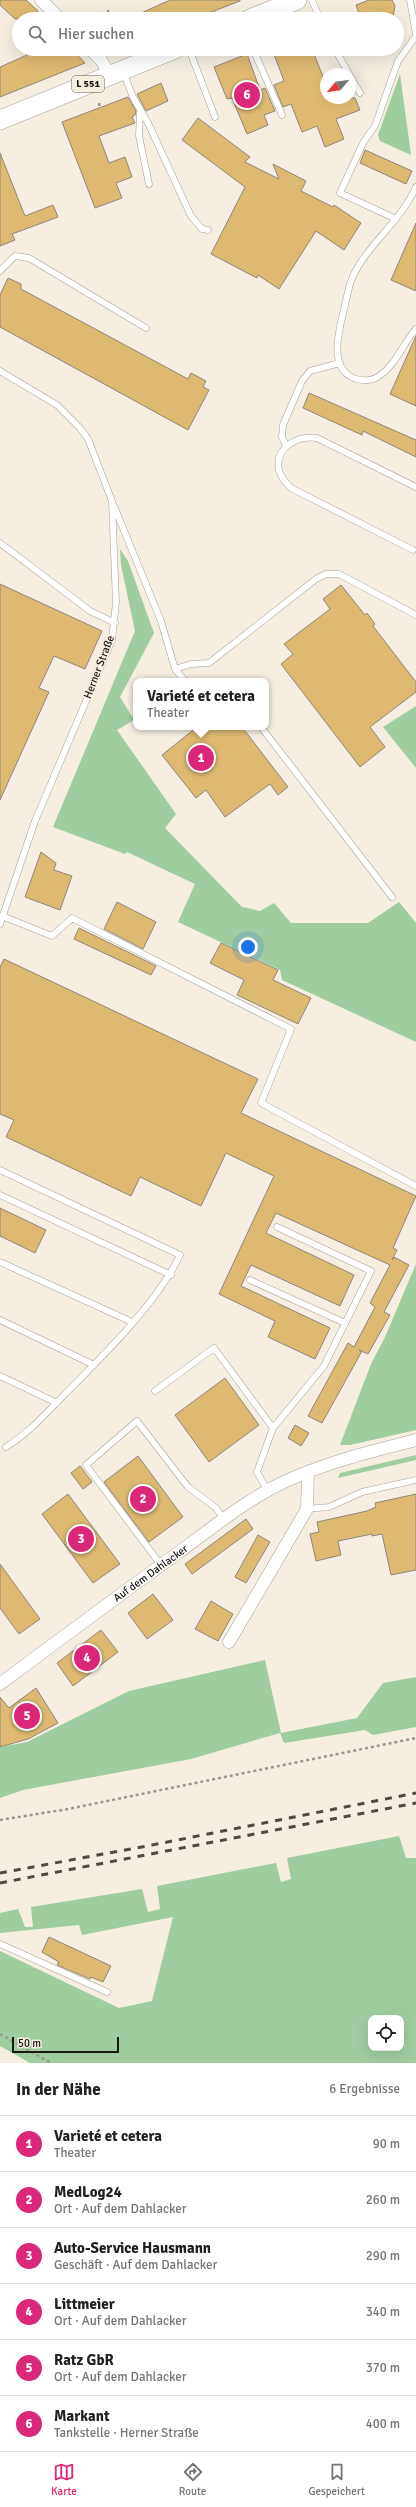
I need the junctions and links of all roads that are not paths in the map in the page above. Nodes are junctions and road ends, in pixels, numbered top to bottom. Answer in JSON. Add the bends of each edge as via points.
{"nodes":[{"id":1,"x":42,"y":0,"type":"edge"},
{"id":2,"x":297,"y":0,"type":"edge"},
{"id":3,"x":312,"y":0,"type":"edge"},
{"id":4,"x":410,"y":0,"type":"edge"},
{"id":5,"x":53,"y":12,"type":"edge"},
{"id":6,"x":269,"y":12,"type":"edge"},
{"id":7,"x":317,"y":12,"type":"edge"},
{"id":8,"x":416,"y":35,"type":"edge"},
{"id":9,"x":404,"y":52,"type":"edge"},
{"id":10,"x":97,"y":56,"type":"edge"},
{"id":11,"x":158,"y":56,"type":"edge"},
{"id":12,"x":192,"y":56,"type":"edge"},
{"id":13,"x":256,"y":56,"type":"edge"},
{"id":14,"x":339,"y":56,"type":"edge"},
{"id":15,"x":401,"y":56,"type":"edge"},
{"id":16,"x":346,"y":68,"type":"edge"},
{"id":17,"x":116,"y":73,"type":"junction"},
{"id":18,"x":356,"y":86,"type":"edge"},
{"id":19,"x":360,"y":93,"type":"dead end"},
{"id":20,"x":140,"y":113,"type":"junction"},
{"id":21,"x":282,"y":115,"type":"dead end"},
{"id":22,"x":215,"y":117,"type":"dead end"},
{"id":23,"x":0,"y":120,"type":"edge"},
{"id":24,"x":148,"y":184,"type":"dead end"},
{"id":25,"x":416,"y":188,"type":"edge"},
{"id":26,"x":396,"y":219,"type":"junction"},
{"id":27,"x":208,"y":230,"type":"dead end"},
{"id":28,"x":0,"y":271,"type":"edge"},
{"id":29,"x":146,"y":328,"type":"dead end"},
{"id":30,"x":416,"y":329,"type":"edge"},
{"id":31,"x":340,"y":363,"type":"junction"},
{"id":32,"x":0,"y":371,"type":"edge"},
{"id":33,"x":286,"y":446,"type":"junction"},
{"id":34,"x":416,"y":487,"type":"edge"},
{"id":35,"x":112,"y":501,"type":"junction"},
{"id":36,"x":0,"y":543,"type":"edge"},
{"id":37,"x":413,"y":550,"type":"dead end"},
{"id":38,"x":416,"y":615,"type":"edge"},
{"id":39,"x":115,"y":623,"type":"junction"},
{"id":40,"x":175,"y":669,"type":"junction"},
{"id":41,"x":183,"y":678,"type":"edge"},
{"id":42,"x":262,"y":730,"type":"edge"},
{"id":43,"x":392,"y":897,"type":"dead end"},
{"id":44,"x":2,"y":916,"type":"junction"},
{"id":45,"x":0,"y":924,"type":"edge"},
{"id":46,"x":0,"y":1170,"type":"edge"},
{"id":47,"x":416,"y":1186,"type":"edge"},
{"id":48,"x":0,"y":1195,"type":"edge"},
{"id":49,"x":277,"y":1228,"type":"dead end"},
{"id":50,"x":0,"y":1262,"type":"edge"},
{"id":51,"x":170,"y":1275,"type":"junction"},
{"id":52,"x":250,"y":1280,"type":"dead end"},
{"id":53,"x":0,"y":1320,"type":"edge"},
{"id":54,"x":132,"y":1322,"type":"junction"},
{"id":55,"x":345,"y":1323,"type":"junction"},
{"id":56,"x":94,"y":1365,"type":"junction"},
{"id":57,"x":0,"y":1376,"type":"edge"},
{"id":58,"x":155,"y":1391,"type":"dead end"},
{"id":59,"x":57,"y":1403,"type":"junction"},
{"id":60,"x":273,"y":1428,"type":"junction"},
{"id":61,"x":416,"y":1440,"type":"edge"},
{"id":62,"x":6,"y":1447,"type":"dead end"},
{"id":63,"x":308,"y":1473,"type":"junction"},
{"id":64,"x":416,"y":1480,"type":"edge"},
{"id":65,"x":268,"y":1491,"type":"junction"},
{"id":66,"x":307,"y":1510,"type":"junction"},
{"id":67,"x":224,"y":1519,"type":"junction"},
{"id":68,"x":160,"y":1565,"type":"junction"},
{"id":69,"x":229,"y":1642,"type":"dead end"},
{"id":70,"x":0,"y":1684,"type":"edge"},
{"id":71,"x":0,"y":1944,"type":"edge"},
{"id":72,"x":107,"y":1992,"type":"dead end"}],
"edges":[{"from":1,"to":5,"type":"street"},
{"from":2,"to":6,"type":"main road"},
{"from":3,"to":7,"type":"lane"},
{"from":4,"to":8,"type":"lane"},
{"from":8,"to":9,"type":"lane"},
{"from":10,"to":17,"type":"street"},
{"from":11,"to":17,"type":"main road","number":"L 551"},
{"from":12,"to":22,"type":"lane"},
{"from":13,"to":21,"type":"lane"},
{"from":14,"to":16,"type":"lane"},
{"from":15,"to":26,"type":"lane","via":[[375,126],[364,140],[340,193]]},
{"from":17,"to":20,"type":"lane"},
{"from":17,"to":23,"type":"main road","number":"L 551"},
{"from":18,"to":19,"type":"lane"},
{"from":20,"to":24,"type":"lane","via":[[139,136]]},
{"from":20,"to":27,"type":"lane","via":[[148,123],[191,216],[202,229]]},
{"from":25,"to":26,"type":"lane"},
{"from":26,"to":31,"type":"lane","via":[[352,277],[337,340]]},
{"from":28,"to":29,"type":"lane","via":[[15,256],[29,258]]},
{"from":30,"to":31,"type":"lane","via":[[379,377],[366,381],[355,379],[346,373]]},
{"from":31,"to":33,"type":"lane","via":[[310,371],[302,381],[283,425],[282,437]]},
{"from":32,"to":35,"type":"lane","name":"Herner Straße","via":[[57,405],[80,428],[98,462]]},
{"from":33,"to":34,"type":"lane","via":[[299,438],[317,438]]},
{"from":33,"to":37,"type":"lane","via":[[281,454],[279,470],[291,488]]},
{"from":35,"to":39,"type":"lane","name":"Herner Straße"},
{"from":35,"to":40,"type":"lane","via":[[161,621]]},
{"from":36,"to":39,"type":"lane","via":[[90,611]]},
{"from":38,"to":40,"type":"lane","via":[[339,574],[326,574],[316,579],[209,663],[191,664]]},
{"from":39,"to":44,"type":"lane","name":"Herner Straße","via":[[112,640],[35,822]]},
{"from":40,"to":41,"type":"lane"},
{"from":42,"to":43,"type":"lane"},
{"from":44,"to":45,"type":"lane","name":"Herner Straße"},
{"from":44,"to":47,"type":"lane","via":[[52,936],[72,918],[291,1029],[261,1103]]},
{"from":46,"to":51,"type":"lane","via":[[180,1255]]},
{"from":48,"to":51,"type":"lane"},
{"from":49,"to":55,"type":"lane","via":[[371,1271]]},
{"from":50,"to":54,"type":"lane"},
{"from":51,"to":54,"type":"lane"},
{"from":52,"to":55,"type":"lane"},
{"from":53,"to":56,"type":"lane"},
{"from":54,"to":56,"type":"lane"},
{"from":55,"to":60,"type":"lane","via":[[324,1366]]},
{"from":56,"to":59,"type":"lane"},
{"from":57,"to":59,"type":"lane"},
{"from":58,"to":60,"type":"lane","via":[[214,1348]]},
{"from":59,"to":62,"type":"lane","via":[[24,1436]]},
{"from":60,"to":65,"type":"lane","via":[[257,1472]]},
{"from":61,"to":63,"type":"street","name":"Auf dem Dahlacker","via":[[359,1454]]},
{"from":63,"to":65,"type":"street","name":"Auf dem Dahlacker"},
{"from":63,"to":66,"type":"street"},
{"from":64,"to":66,"type":"lane","via":[[362,1492],[329,1507]]},
{"from":65,"to":67,"type":"street","name":"Auf dem Dahlacker"},
{"from":66,"to":69,"type":"street"},
{"from":67,"to":68,"type":"street","name":"Auf dem Dahlacker"},
{"from":67,"to":68,"type":"lane","via":[[215,1507],[188,1488],[137,1421],[86,1465]]},
{"from":68,"to":70,"type":"street","name":"Auf dem Dahlacker"},
{"from":71,"to":72,"type":"lane"}]}
